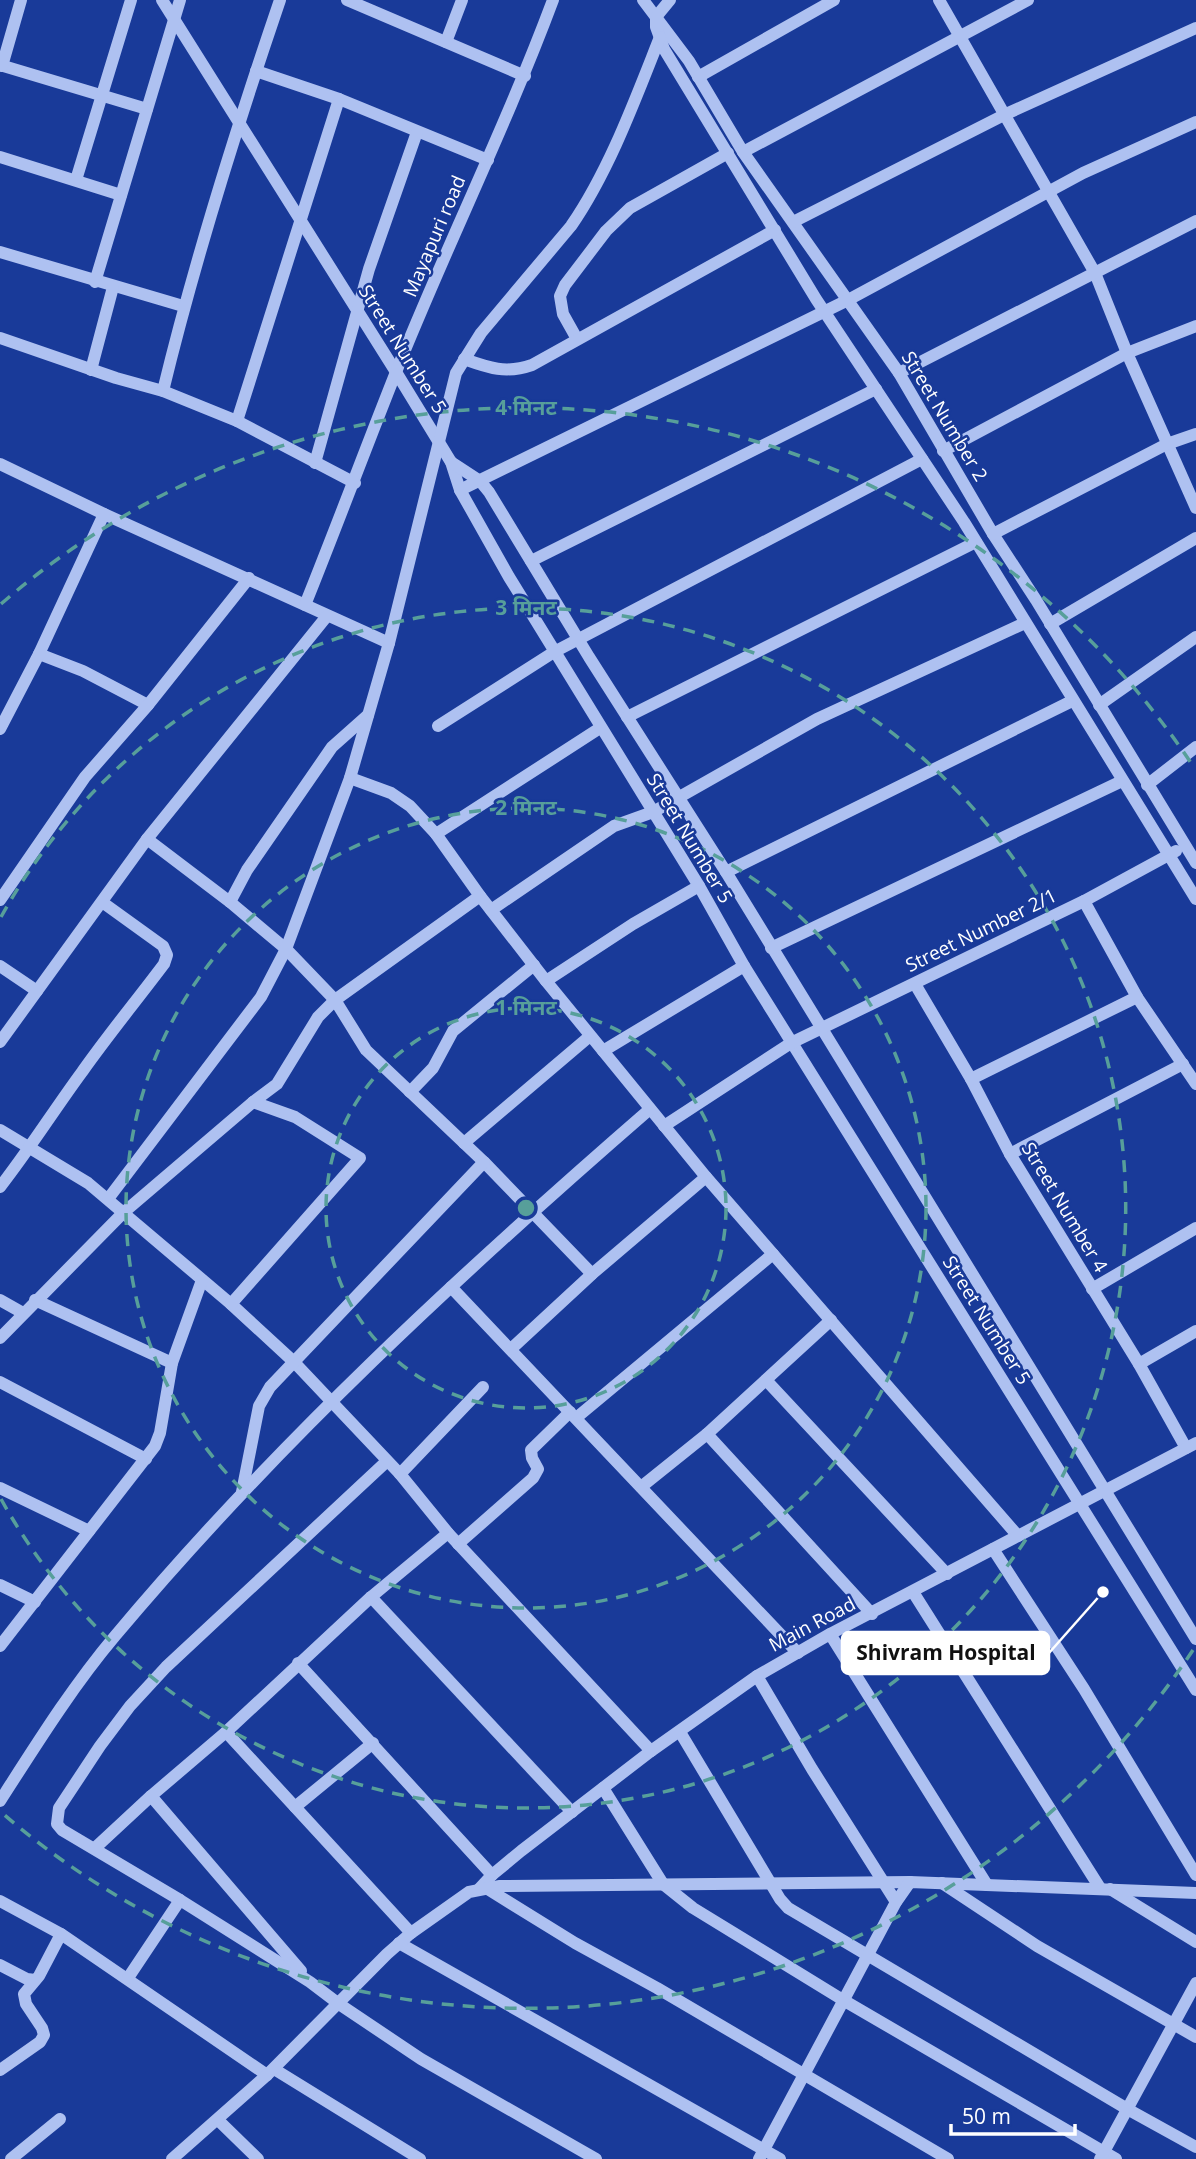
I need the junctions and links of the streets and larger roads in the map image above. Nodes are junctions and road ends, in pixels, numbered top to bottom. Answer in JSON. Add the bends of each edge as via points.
{"nodes":[{"id":1,"x":21,"y":0,"type":"edge"},
{"id":2,"x":131,"y":0,"type":"edge"},
{"id":3,"x":162,"y":0,"type":"edge"},
{"id":4,"x":180,"y":0,"type":"edge"},
{"id":5,"x":280,"y":0,"type":"edge"},
{"id":6,"x":347,"y":0,"type":"edge"},
{"id":7,"x":462,"y":0,"type":"edge"},
{"id":8,"x":553,"y":0,"type":"edge"},
{"id":9,"x":643,"y":0,"type":"edge"},
{"id":10,"x":670,"y":0,"type":"edge"},
{"id":11,"x":834,"y":0,"type":"edge"},
{"id":12,"x":939,"y":0,"type":"edge"},
{"id":13,"x":1028,"y":0,"type":"edge"},
{"id":14,"x":374,"y":5,"type":"edge"},
{"id":15,"x":656,"y":18,"type":"junction"},
{"id":16,"x":174,"y":21,"type":"junction"},
{"id":17,"x":1196,"y":28,"type":"edge"},
{"id":18,"x":959,"y":35,"type":"junction"},
{"id":19,"x":660,"y":37,"type":"junction"},
{"id":20,"x":446,"y":42,"type":"junction"},
{"id":21,"x":1,"y":65,"type":"edge"},
{"id":22,"x":256,"y":71,"type":"junction"},
{"id":23,"x":525,"y":76,"type":"junction"},
{"id":24,"x":698,"y":77,"type":"junction"},
{"id":25,"x":102,"y":95,"type":"junction"},
{"id":26,"x":339,"y":99,"type":"junction"},
{"id":27,"x":147,"y":108,"type":"junction"},
{"id":28,"x":1006,"y":114,"type":"junction"},
{"id":29,"x":1196,"y":122,"type":"edge"},
{"id":30,"x":239,"y":124,"type":"junction"},
{"id":31,"x":417,"y":132,"type":"junction"},
{"id":32,"x":743,"y":152,"type":"junction"},
{"id":33,"x":728,"y":153,"type":"junction"},
{"id":34,"x":0,"y":157,"type":"edge"},
{"id":35,"x":488,"y":160,"type":"junction"},
{"id":36,"x":76,"y":180,"type":"junction"},
{"id":37,"x":1048,"y":191,"type":"junction"},
{"id":38,"x":121,"y":195,"type":"junction"},
{"id":39,"x":301,"y":220,"type":"junction"},
{"id":40,"x":1196,"y":221,"type":"edge"},
{"id":41,"x":793,"y":222,"type":"junction"},
{"id":42,"x":775,"y":230,"type":"junction"},
{"id":43,"x":0,"y":252,"type":"edge"},
{"id":44,"x":1095,"y":273,"type":"junction"},
{"id":45,"x":95,"y":282,"type":"junction"},
{"id":46,"x":113,"y":287,"type":"junction"},
{"id":47,"x":848,"y":300,"type":"junction"},
{"id":48,"x":183,"y":306,"type":"junction"},
{"id":49,"x":357,"y":311,"type":"junction"},
{"id":50,"x":824,"y":312,"type":"junction"},
{"id":51,"x":1196,"y":326,"type":"edge"},
{"id":52,"x":0,"y":338,"type":"edge"},
{"id":53,"x":576,"y":339,"type":"junction"},
{"id":54,"x":1127,"y":353,"type":"junction"},
{"id":55,"x":464,"y":359,"type":"junction"},
{"id":56,"x":91,"y":370,"type":"junction"},
{"id":57,"x":396,"y":372,"type":"junction"},
{"id":58,"x":899,"y":373,"type":"junction"},
{"id":59,"x":876,"y":389,"type":"junction"},
{"id":60,"x":163,"y":391,"type":"junction"},
{"id":61,"x":237,"y":421,"type":"junction"},
{"id":62,"x":1196,"y":433,"type":"edge"},
{"id":63,"x":439,"y":442,"type":"junction"},
{"id":64,"x":1167,"y":444,"type":"junction"},
{"id":65,"x":943,"y":451,"type":"junction"},
{"id":66,"x":922,"y":459,"type":"junction"},
{"id":67,"x":451,"y":462,"type":"junction"},
{"id":68,"x":315,"y":463,"type":"junction"},
{"id":69,"x":0,"y":464,"type":"edge"},
{"id":70,"x":480,"y":481,"type":"junction"},
{"id":71,"x":355,"y":483,"type":"junction"},
{"id":72,"x":460,"y":490,"type":"junction"},
{"id":73,"x":1196,"y":508,"type":"edge"},
{"id":74,"x":104,"y":514,"type":"junction"},
{"id":75,"x":993,"y":534,"type":"junction"},
{"id":76,"x":1196,"y":538,"type":"edge"},
{"id":77,"x":975,"y":542,"type":"junction"},
{"id":78,"x":531,"y":561,"type":"junction"},
{"id":79,"x":249,"y":579,"type":"junction"},
{"id":80,"x":304,"y":605,"type":"junction"},
{"id":81,"x":327,"y":616,"type":"junction"},
{"id":82,"x":1025,"y":623,"type":"junction"},
{"id":83,"x":1050,"y":624,"type":"junction"},
{"id":84,"x":1196,"y":637,"type":"edge"},
{"id":85,"x":580,"y":640,"type":"junction"},
{"id":86,"x":389,"y":643,"type":"junction"},
{"id":87,"x":554,"y":652,"type":"junction"},
{"id":88,"x":39,"y":654,"type":"junction"},
{"id":89,"x":1072,"y":701,"type":"junction"},
{"id":90,"x":148,"y":705,"type":"junction"},
{"id":91,"x":1099,"y":705,"type":"junction"},
{"id":92,"x":368,"y":715,"type":"junction"},
{"id":93,"x":627,"y":717,"type":"junction"},
{"id":94,"x":438,"y":726,"type":"dead end"},
{"id":95,"x":600,"y":728,"type":"junction"},
{"id":96,"x":0,"y":729,"type":"edge"},
{"id":97,"x":1196,"y":747,"type":"edge"},
{"id":98,"x":351,"y":778,"type":"junction"},
{"id":99,"x":1122,"y":782,"type":"junction"},
{"id":100,"x":1147,"y":785,"type":"junction"},
{"id":101,"x":678,"y":797,"type":"junction"},
{"id":102,"x":653,"y":812,"type":"junction"},
{"id":103,"x":436,"y":834,"type":"junction"},
{"id":104,"x":147,"y":839,"type":"junction"},
{"id":105,"x":1185,"y":845,"type":"junction"},
{"id":106,"x":1169,"y":856,"type":"junction"},
{"id":107,"x":1196,"y":863,"type":"edge"},
{"id":108,"x":726,"y":872,"type":"junction"},
{"id":109,"x":699,"y":886,"type":"junction"},
{"id":110,"x":480,"y":896,"type":"junction"},
{"id":111,"x":1196,"y":899,"type":"edge"},
{"id":112,"x":0,"y":900,"type":"edge"},
{"id":113,"x":1084,"y":901,"type":"junction"},
{"id":114,"x":102,"y":902,"type":"junction"},
{"id":115,"x":230,"y":902,"type":"junction"},
{"id":116,"x":491,"y":910,"type":"junction"},
{"id":117,"x":771,"y":948,"type":"junction"},
{"id":118,"x":286,"y":949,"type":"junction"},
{"id":119,"x":534,"y":964,"type":"junction"},
{"id":120,"x":0,"y":965,"type":"edge"},
{"id":121,"x":744,"y":966,"type":"junction"},
{"id":122,"x":546,"y":981,"type":"junction"},
{"id":123,"x":915,"y":984,"type":"junction"},
{"id":124,"x":37,"y":991,"type":"junction"},
{"id":125,"x":1138,"y":997,"type":"junction"},
{"id":126,"x":335,"y":1000,"type":"junction"},
{"id":127,"x":821,"y":1030,"type":"junction"},
{"id":128,"x":590,"y":1036,"type":"junction"},
{"id":129,"x":0,"y":1042,"type":"edge"},
{"id":130,"x":791,"y":1043,"type":"junction"},
{"id":131,"x":603,"y":1051,"type":"junction"},
{"id":132,"x":1183,"y":1064,"type":"junction"},
{"id":133,"x":971,"y":1079,"type":"junction"},
{"id":134,"x":1196,"y":1084,"type":"edge"},
{"id":135,"x":410,"y":1092,"type":"junction"},
{"id":136,"x":253,"y":1102,"type":"junction"},
{"id":137,"x":650,"y":1109,"type":"junction"},
{"id":138,"x":664,"y":1126,"type":"junction"},
{"id":139,"x":0,"y":1130,"type":"edge"},
{"id":140,"x":464,"y":1143,"type":"junction"},
{"id":141,"x":30,"y":1148,"type":"junction"},
{"id":142,"x":1010,"y":1154,"type":"junction"},
{"id":143,"x":484,"y":1162,"type":"junction"},
{"id":144,"x":706,"y":1177,"type":"junction"},
{"id":145,"x":0,"y":1187,"type":"edge"},
{"id":146,"x":108,"y":1199,"type":"junction"},
{"id":147,"x":533,"y":1211,"type":"junction"},
{"id":148,"x":123,"y":1213,"type":"junction"},
{"id":149,"x":1196,"y":1228,"type":"edge"},
{"id":150,"x":773,"y":1254,"type":"junction"},
{"id":151,"x":593,"y":1275,"type":"junction"},
{"id":152,"x":202,"y":1280,"type":"junction"},
{"id":153,"x":452,"y":1287,"type":"junction"},
{"id":154,"x":1092,"y":1289,"type":"junction"},
{"id":155,"x":0,"y":1300,"type":"edge"},
{"id":156,"x":35,"y":1300,"type":"junction"},
{"id":157,"x":231,"y":1304,"type":"junction"},
{"id":158,"x":23,"y":1313,"type":"junction"},
{"id":159,"x":831,"y":1320,"type":"junction"},
{"id":160,"x":1196,"y":1331,"type":"edge"},
{"id":161,"x":0,"y":1338,"type":"edge"},
{"id":162,"x":511,"y":1349,"type":"junction"},
{"id":163,"x":294,"y":1362,"type":"junction"},
{"id":164,"x":172,"y":1363,"type":"junction"},
{"id":165,"x":1139,"y":1364,"type":"junction"},
{"id":166,"x":766,"y":1380,"type":"junction"},
{"id":167,"x":0,"y":1382,"type":"edge"},
{"id":168,"x":483,"y":1387,"type":"dead end"},
{"id":169,"x":332,"y":1402,"type":"junction"},
{"id":170,"x":573,"y":1415,"type":"junction"},
{"id":171,"x":707,"y":1434,"type":"junction"},
{"id":172,"x":1191,"y":1446,"type":"edge"},
{"id":173,"x":146,"y":1459,"type":"junction"},
{"id":174,"x":387,"y":1462,"type":"junction"},
{"id":175,"x":400,"y":1474,"type":"junction"},
{"id":176,"x":642,"y":1487,"type":"junction"},
{"id":177,"x":0,"y":1488,"type":"edge"},
{"id":178,"x":1104,"y":1491,"type":"junction"},
{"id":179,"x":241,"y":1494,"type":"junction"},
{"id":180,"x":1080,"y":1504,"type":"junction"},
{"id":181,"x":89,"y":1531,"type":"junction"},
{"id":182,"x":448,"y":1534,"type":"junction"},
{"id":183,"x":1018,"y":1536,"type":"junction"},
{"id":184,"x":458,"y":1544,"type":"junction"},
{"id":185,"x":993,"y":1549,"type":"junction"},
{"id":186,"x":947,"y":1574,"type":"junction"},
{"id":187,"x":0,"y":1586,"type":"edge"},
{"id":188,"x":913,"y":1592,"type":"junction"},
{"id":189,"x":371,"y":1597,"type":"junction"},
{"id":190,"x":35,"y":1602,"type":"junction"},
{"id":191,"x":872,"y":1614,"type":"junction"},
{"id":192,"x":830,"y":1634,"type":"junction"},
{"id":193,"x":1196,"y":1639,"type":"edge"},
{"id":194,"x":0,"y":1646,"type":"edge"},
{"id":195,"x":798,"y":1653,"type":"junction"},
{"id":196,"x":298,"y":1663,"type":"junction"},
{"id":197,"x":757,"y":1676,"type":"junction"},
{"id":198,"x":1196,"y":1690,"type":"edge"},
{"id":199,"x":680,"y":1731,"type":"junction"},
{"id":200,"x":226,"y":1732,"type":"junction"},
{"id":201,"x":373,"y":1743,"type":"junction"},
{"id":202,"x":651,"y":1751,"type":"junction"},
{"id":203,"x":603,"y":1788,"type":"junction"},
{"id":204,"x":151,"y":1796,"type":"junction"},
{"id":205,"x":0,"y":1801,"type":"edge"},
{"id":206,"x":295,"y":1807,"type":"junction"},
{"id":207,"x":572,"y":1812,"type":"junction"},
{"id":208,"x":95,"y":1848,"type":"junction"},
{"id":209,"x":492,"y":1875,"type":"junction"},
{"id":210,"x":1196,"y":1875,"type":"edge"},
{"id":211,"x":884,"y":1882,"type":"junction"},
{"id":212,"x":910,"y":1882,"type":"junction"},
{"id":213,"x":941,"y":1882,"type":"junction"},
{"id":214,"x":772,"y":1883,"type":"junction"},
{"id":215,"x":663,"y":1884,"type":"junction"},
{"id":216,"x":987,"y":1885,"type":"junction"},
{"id":217,"x":482,"y":1888,"type":"junction"},
{"id":218,"x":1105,"y":1888,"type":"junction"},
{"id":219,"x":1196,"y":1893,"type":"edge"},
{"id":220,"x":180,"y":1900,"type":"junction"},
{"id":221,"x":0,"y":1901,"type":"edge"},
{"id":222,"x":896,"y":1902,"type":"junction"},
{"id":223,"x":411,"y":1933,"type":"junction"},
{"id":224,"x":61,"y":1934,"type":"junction"},
{"id":225,"x":1196,"y":1942,"type":"edge"},
{"id":226,"x":399,"y":1943,"type":"junction"},
{"id":227,"x":868,"y":1956,"type":"junction"},
{"id":228,"x":0,"y":1965,"type":"edge"},
{"id":229,"x":128,"y":1979,"type":"junction"},
{"id":230,"x":35,"y":1980,"type":"junction"},
{"id":231,"x":310,"y":1982,"type":"junction"},
{"id":232,"x":1196,"y":1983,"type":"edge"},
{"id":233,"x":843,"y":2000,"type":"junction"},
{"id":234,"x":338,"y":2004,"type":"junction"},
{"id":235,"x":1174,"y":2024,"type":"junction"},
{"id":236,"x":1196,"y":2037,"type":"edge"},
{"id":237,"x":0,"y":2070,"type":"edge"},
{"id":238,"x":271,"y":2072,"type":"junction"},
{"id":239,"x":803,"y":2073,"type":"junction"},
{"id":240,"x":1129,"y":2110,"type":"junction"},
{"id":241,"x":60,"y":2119,"type":"dead end"},
{"id":242,"x":218,"y":2120,"type":"junction"},
{"id":243,"x":1196,"y":2147,"type":"edge"},
{"id":244,"x":761,"y":2154,"type":"edge"},
{"id":245,"x":412,"y":2157,"type":"edge"},
{"id":246,"x":1107,"y":2157,"type":"edge"},
{"id":247,"x":11,"y":2159,"type":"edge"},
{"id":248,"x":172,"y":2159,"type":"edge"},
{"id":249,"x":258,"y":2159,"type":"edge"},
{"id":250,"x":596,"y":2159,"type":"edge"},
{"id":251,"x":780,"y":2159,"type":"edge"},
{"id":252,"x":948,"y":2159,"type":"edge"}],
"edges":[{"from":1,"to":21,"type":"street"},
{"from":2,"to":25,"type":"street"},
{"from":3,"to":16,"type":"street","name":"Street Number 5"},
{"from":4,"to":16,"type":"street"},
{"from":5,"to":22,"type":"street"},
{"from":6,"to":14,"type":"street"},
{"from":7,"to":20,"type":"street"},
{"from":8,"to":23,"type":"street","name":"Mayapuri road"},
{"from":9,"to":15,"type":"street","name":"Street Number 2"},
{"from":10,"to":15,"type":"street"},
{"from":11,"to":24,"type":"street"},
{"from":12,"to":18,"type":"street"},
{"from":13,"to":18,"type":"street"},
{"from":14,"to":20,"type":"street"},
{"from":15,"to":19,"type":"street"},
{"from":15,"to":24,"type":"street","name":"Street Number 2"},
{"from":16,"to":27,"type":"street"},
{"from":16,"to":30,"type":"street","name":"Street Number 5"},
{"from":17,"to":28,"type":"street"},
{"from":18,"to":28,"type":"street"},
{"from":18,"to":32,"type":"street"},
{"from":19,"to":33,"type":"street"},
{"from":19,"to":55,"type":"street","via":[[583,209]]},
{"from":20,"to":23,"type":"street"},
{"from":21,"to":25,"type":"street"},
{"from":22,"to":26,"type":"street"},
{"from":22,"to":30,"type":"street"},
{"from":23,"to":35,"type":"street","name":"Mayapuri road"},
{"from":24,"to":32,"type":"street","name":"Street Number 2"},
{"from":25,"to":27,"type":"street"},
{"from":25,"to":36,"type":"street"},
{"from":26,"to":31,"type":"street"},
{"from":26,"to":39,"type":"street"},
{"from":27,"to":38,"type":"street"},
{"from":28,"to":37,"type":"street"},
{"from":28,"to":41,"type":"street"},
{"from":29,"to":37,"type":"street"},
{"from":30,"to":39,"type":"street","name":"Street Number 5"},
{"from":30,"to":48,"type":"street"},
{"from":31,"to":35,"type":"street"},
{"from":31,"to":49,"type":"street"},
{"from":32,"to":41,"type":"street","name":"Street Number 2"},
{"from":33,"to":42,"type":"street"},
{"from":33,"to":53,"type":"street","via":[[630,208],[606,231],[560,296]]},
{"from":34,"to":36,"type":"street"},
{"from":35,"to":57,"type":"street","name":"Mayapuri road"},
{"from":36,"to":38,"type":"street"},
{"from":37,"to":44,"type":"street"},
{"from":37,"to":47,"type":"street"},
{"from":38,"to":45,"type":"street"},
{"from":39,"to":49,"type":"street","name":"Street Number 5"},
{"from":39,"to":61,"type":"street"},
{"from":40,"to":44,"type":"street"},
{"from":41,"to":47,"type":"street","name":"Street Number 2"},
{"from":42,"to":50,"type":"street"},
{"from":42,"to":53,"type":"street"},
{"from":43,"to":45,"type":"street"},
{"from":44,"to":54,"type":"street"},
{"from":44,"to":58,"type":"street"},
{"from":45,"to":46,"type":"street"},
{"from":46,"to":48,"type":"street"},
{"from":46,"to":56,"type":"street"},
{"from":47,"to":50,"type":"street"},
{"from":47,"to":58,"type":"street","name":"Street Number 2"},
{"from":48,"to":60,"type":"street"},
{"from":49,"to":57,"type":"street","name":"Street Number 5"},
{"from":49,"to":68,"type":"street"},
{"from":50,"to":59,"type":"street"},
{"from":50,"to":70,"type":"street"},
{"from":51,"to":54,"type":"street"},
{"from":52,"to":56,"type":"street"},
{"from":53,"to":55,"type":"street","via":[[517,370],[493,369]]},
{"from":54,"to":64,"type":"street"},
{"from":54,"to":65,"type":"street"},
{"from":55,"to":63,"type":"street","via":[[448,398]]},
{"from":56,"to":60,"type":"street"},
{"from":57,"to":63,"type":"street","name":"Street Number 5"},
{"from":57,"to":71,"type":"street","name":"Mayapuri road"},
{"from":58,"to":65,"type":"street","name":"Street Number 2"},
{"from":59,"to":66,"type":"street"},
{"from":59,"to":78,"type":"street"},
{"from":60,"to":61,"type":"street"},
{"from":61,"to":68,"type":"street"},
{"from":62,"to":64,"type":"street"},
{"from":63,"to":67,"type":"street","name":"Street Number 5"},
{"from":63,"to":86,"type":"street"},
{"from":64,"to":73,"type":"street"},
{"from":64,"to":75,"type":"street"},
{"from":65,"to":75,"type":"street","name":"Street Number 2"},
{"from":66,"to":77,"type":"street"},
{"from":66,"to":85,"type":"street"},
{"from":67,"to":70,"type":"street"},
{"from":67,"to":72,"type":"street","name":"Street Number 5"},
{"from":68,"to":71,"type":"street"},
{"from":69,"to":74,"type":"street"},
{"from":70,"to":72,"type":"street"},
{"from":70,"to":78,"type":"street"},
{"from":71,"to":80,"type":"street","name":"Mayapuri road"},
{"from":72,"to":87,"type":"street","name":"Street Number 5"},
{"from":74,"to":79,"type":"street"},
{"from":74,"to":88,"type":"street"},
{"from":75,"to":83,"type":"street","name":"Street Number 2"},
{"from":76,"to":83,"type":"street"},
{"from":77,"to":82,"type":"street"},
{"from":77,"to":93,"type":"street"},
{"from":78,"to":85,"type":"street"},
{"from":79,"to":80,"type":"street"},
{"from":79,"to":90,"type":"street"},
{"from":80,"to":81,"type":"street"},
{"from":81,"to":86,"type":"street"},
{"from":81,"to":104,"type":"street"},
{"from":82,"to":89,"type":"street"},
{"from":82,"to":101,"type":"street","via":[[817,719]]},
{"from":83,"to":91,"type":"street","name":"Street Number 2"},
{"from":84,"to":91,"type":"street"},
{"from":85,"to":87,"type":"street"},
{"from":85,"to":93,"type":"street"},
{"from":86,"to":92,"type":"street"},
{"from":87,"to":94,"type":"street"},
{"from":87,"to":95,"type":"street","name":"Street Number 5"},
{"from":88,"to":90,"type":"street","via":[[93,675]]},
{"from":88,"to":96,"type":"street"},
{"from":89,"to":99,"type":"street"},
{"from":89,"to":108,"type":"street"},
{"from":90,"to":112,"type":"street","via":[[85,777]]},
{"from":91,"to":100,"type":"street","name":"Street Number 2"},
{"from":92,"to":98,"type":"street"},
{"from":92,"to":115,"type":"street","via":[[332,747]]},
{"from":93,"to":101,"type":"street"},
{"from":95,"to":102,"type":"street","name":"Street Number 5"},
{"from":95,"to":103,"type":"street"},
{"from":97,"to":100,"type":"street"},
{"from":98,"to":103,"type":"street","via":[[391,793]]},
{"from":98,"to":118,"type":"street"},
{"from":99,"to":106,"type":"street"},
{"from":99,"to":117,"type":"street"},
{"from":100,"to":105,"type":"street","name":"Street Number 2"},
{"from":101,"to":102,"type":"street"},
{"from":101,"to":108,"type":"street"},
{"from":102,"to":109,"type":"street","name":"Street Number 5"},
{"from":102,"to":116,"type":"street","via":[[614,826]]},
{"from":103,"to":110,"type":"street"},
{"from":104,"to":114,"type":"street"},
{"from":104,"to":115,"type":"street"},
{"from":105,"to":106,"type":"street","name":"Street Number 2/1"},
{"from":105,"to":107,"type":"street","name":"Street Number 2"},
{"from":106,"to":111,"type":"street"},
{"from":106,"to":113,"type":"street","name":"Street Number 2/1"},
{"from":108,"to":117,"type":"street"},
{"from":109,"to":121,"type":"street","name":"Street Number 5"},
{"from":109,"to":122,"type":"street"},
{"from":110,"to":116,"type":"street"},
{"from":110,"to":126,"type":"street"},
{"from":113,"to":123,"type":"street","name":"Street Number 2/1"},
{"from":113,"to":125,"type":"street"},
{"from":114,"to":124,"type":"street"},
{"from":114,"to":141,"type":"street","via":[[163,946],[167,954]]},
{"from":115,"to":118,"type":"street"},
{"from":116,"to":119,"type":"street"},
{"from":117,"to":127,"type":"street"},
{"from":118,"to":126,"type":"street"},
{"from":118,"to":146,"type":"street","via":[[261,997]]},
{"from":119,"to":122,"type":"street"},
{"from":119,"to":135,"type":"street","via":[[453,1031],[433,1068]]},
{"from":120,"to":124,"type":"street"},
{"from":121,"to":130,"type":"street","name":"Street Number 5"},
{"from":121,"to":131,"type":"street"},
{"from":122,"to":128,"type":"street"},
{"from":123,"to":127,"type":"street","name":"Street Number 2/1"},
{"from":123,"to":133,"type":"street","name":"Street Number 4"},
{"from":124,"to":129,"type":"street"},
{"from":125,"to":132,"type":"street"},
{"from":125,"to":133,"type":"street"},
{"from":126,"to":135,"type":"street","via":[[366,1050]]},
{"from":126,"to":136,"type":"street","via":[[318,1017],[277,1084]]},
{"from":127,"to":130,"type":"street","name":"Street Number 2/1"},
{"from":127,"to":178,"type":"street"},
{"from":128,"to":131,"type":"street"},
{"from":128,"to":140,"type":"street"},
{"from":130,"to":138,"type":"street","name":"Street Number 2/1"},
{"from":130,"to":180,"type":"street","name":"Street Number 5"},
{"from":131,"to":137,"type":"street"},
{"from":132,"to":134,"type":"street"},
{"from":132,"to":142,"type":"street"},
{"from":133,"to":142,"type":"street","name":"Street Number 4"},
{"from":135,"to":140,"type":"street"},
{"from":136,"to":148,"type":"street"},
{"from":136,"to":157,"type":"street","via":[[295,1117],[360,1158]]},
{"from":137,"to":138,"type":"street"},
{"from":137,"to":147,"type":"street"},
{"from":138,"to":144,"type":"street"},
{"from":139,"to":141,"type":"street"},
{"from":140,"to":143,"type":"street"},
{"from":141,"to":145,"type":"street"},
{"from":141,"to":146,"type":"street"},
{"from":142,"to":154,"type":"street","name":"Street Number 4"},
{"from":143,"to":147,"type":"street"},
{"from":143,"to":163,"type":"street"},
{"from":144,"to":150,"type":"street"},
{"from":144,"to":151,"type":"street"},
{"from":146,"to":148,"type":"street"},
{"from":147,"to":151,"type":"street"},
{"from":147,"to":153,"type":"street"},
{"from":148,"to":152,"type":"street"},
{"from":148,"to":156,"type":"street"},
{"from":149,"to":154,"type":"street"},
{"from":150,"to":159,"type":"street"},
{"from":150,"to":170,"type":"street"},
{"from":151,"to":162,"type":"street"},
{"from":152,"to":157,"type":"street"},
{"from":152,"to":164,"type":"street"},
{"from":153,"to":162,"type":"street"},
{"from":153,"to":169,"type":"street"},
{"from":154,"to":165,"type":"street","name":"Street Number 4"},
{"from":155,"to":158,"type":"street"},
{"from":156,"to":158,"type":"street"},
{"from":156,"to":164,"type":"street"},
{"from":157,"to":163,"type":"street"},
{"from":158,"to":161,"type":"street"},
{"from":159,"to":166,"type":"street"},
{"from":159,"to":183,"type":"street"},
{"from":160,"to":165,"type":"street"},
{"from":162,"to":170,"type":"street"},
{"from":163,"to":169,"type":"street"},
{"from":163,"to":179,"type":"street","via":[[263,1397]]},
{"from":164,"to":173,"type":"street","via":[[160,1433]]},
{"from":165,"to":172,"type":"street","name":"Street Number 4"},
{"from":166,"to":171,"type":"street"},
{"from":166,"to":186,"type":"street"},
{"from":167,"to":173,"type":"street"},
{"from":168,"to":175,"type":"street"},
{"from":169,"to":174,"type":"street"},
{"from":169,"to":179,"type":"street"},
{"from":170,"to":176,"type":"street"},
{"from":170,"to":184,"type":"street","via":[[531,1450],[538,1469],[533,1478]]},
{"from":171,"to":176,"type":"street"},
{"from":171,"to":191,"type":"street"},
{"from":172,"to":178,"type":"street","name":"Main Road"},
{"from":173,"to":181,"type":"street"},
{"from":174,"to":175,"type":"street"},
{"from":174,"to":208,"type":"street","via":[[166,1667],[123,1716],[56,1817],[62,1830]]},
{"from":175,"to":182,"type":"street"},
{"from":176,"to":195,"type":"street"},
{"from":177,"to":181,"type":"street"},
{"from":178,"to":180,"type":"street","name":"Main Road"},
{"from":178,"to":193,"type":"street"},
{"from":179,"to":205,"type":"street","via":[[114,1637]]},
{"from":180,"to":183,"type":"street","name":"Main Road"},
{"from":180,"to":198,"type":"street","name":"Street Number 5"},
{"from":181,"to":190,"type":"street"},
{"from":182,"to":184,"type":"street"},
{"from":182,"to":189,"type":"street"},
{"from":183,"to":185,"type":"street","name":"Main Road"},
{"from":184,"to":202,"type":"street"},
{"from":185,"to":186,"type":"street","name":"Main Road"},
{"from":185,"to":210,"type":"street"},
{"from":186,"to":188,"type":"street","name":"Main Road"},
{"from":187,"to":190,"type":"street"},
{"from":188,"to":191,"type":"street","name":"Main Road"},
{"from":188,"to":218,"type":"street"},
{"from":189,"to":196,"type":"street"},
{"from":189,"to":207,"type":"street"},
{"from":190,"to":194,"type":"street"},
{"from":191,"to":192,"type":"street","name":"Main Road"},
{"from":192,"to":195,"type":"street","name":"Main Road"},
{"from":192,"to":216,"type":"street"},
{"from":195,"to":197,"type":"street","name":"Main Road"},
{"from":196,"to":200,"type":"street"},
{"from":196,"to":201,"type":"street"},
{"from":197,"to":199,"type":"street","name":"Main Road"},
{"from":197,"to":211,"type":"street"},
{"from":199,"to":202,"type":"street","name":"Main Road"},
{"from":199,"to":214,"type":"street"},
{"from":200,"to":204,"type":"street"},
{"from":200,"to":206,"type":"street"},
{"from":201,"to":206,"type":"street"},
{"from":201,"to":209,"type":"street"},
{"from":202,"to":203,"type":"street","name":"Main Road"},
{"from":203,"to":207,"type":"street","name":"Main Road"},
{"from":203,"to":215,"type":"street"},
{"from":204,"to":208,"type":"street"},
{"from":204,"to":231,"type":"street"},
{"from":206,"to":223,"type":"street"},
{"from":207,"to":209,"type":"street","name":"Main Road"},
{"from":208,"to":220,"type":"street"},
{"from":209,"to":217,"type":"street","name":"Main Road"},
{"from":211,"to":212,"type":"street"},
{"from":211,"to":214,"type":"street"},
{"from":211,"to":222,"type":"street"},
{"from":212,"to":213,"type":"street"},
{"from":212,"to":222,"type":"street"},
{"from":213,"to":216,"type":"street"},
{"from":213,"to":235,"type":"street","via":[[1037,1946]]},
{"from":214,"to":215,"type":"street"},
{"from":214,"to":227,"type":"street","via":[[788,1908]]},
{"from":215,"to":217,"type":"street"},
{"from":215,"to":233,"type":"street","via":[[693,1908]]},
{"from":216,"to":218,"type":"street"},
{"from":217,"to":223,"type":"street","via":[[459,1898]]},
{"from":217,"to":239,"type":"street"},
{"from":218,"to":219,"type":"street"},
{"from":218,"to":225,"type":"street"},
{"from":220,"to":229,"type":"street"},
{"from":220,"to":231,"type":"street"},
{"from":221,"to":224,"type":"street"},
{"from":222,"to":227,"type":"street"},
{"from":223,"to":226,"type":"street"},
{"from":224,"to":229,"type":"street"},
{"from":224,"to":230,"type":"street"},
{"from":226,"to":234,"type":"street"},
{"from":226,"to":244,"type":"street"},
{"from":227,"to":233,"type":"street"},
{"from":227,"to":240,"type":"street"},
{"from":228,"to":230,"type":"street"},
{"from":229,"to":238,"type":"street"},
{"from":230,"to":237,"type":"street","via":[[24,1998],[44,2035]]},
{"from":231,"to":234,"type":"street"},
{"from":232,"to":235,"type":"street"},
{"from":233,"to":239,"type":"street"},
{"from":233,"to":246,"type":"street"},
{"from":234,"to":238,"type":"street"},
{"from":234,"to":250,"type":"street","via":[[432,2065]]},
{"from":235,"to":236,"type":"street"},
{"from":235,"to":240,"type":"street"},
{"from":238,"to":242,"type":"street"},
{"from":238,"to":245,"type":"street"},
{"from":239,"to":244,"type":"street"},
{"from":239,"to":252,"type":"street"},
{"from":240,"to":243,"type":"street"},
{"from":240,"to":246,"type":"street"},
{"from":241,"to":247,"type":"street"},
{"from":242,"to":248,"type":"street"},
{"from":242,"to":249,"type":"street"},
{"from":244,"to":251,"type":"street"}]}
